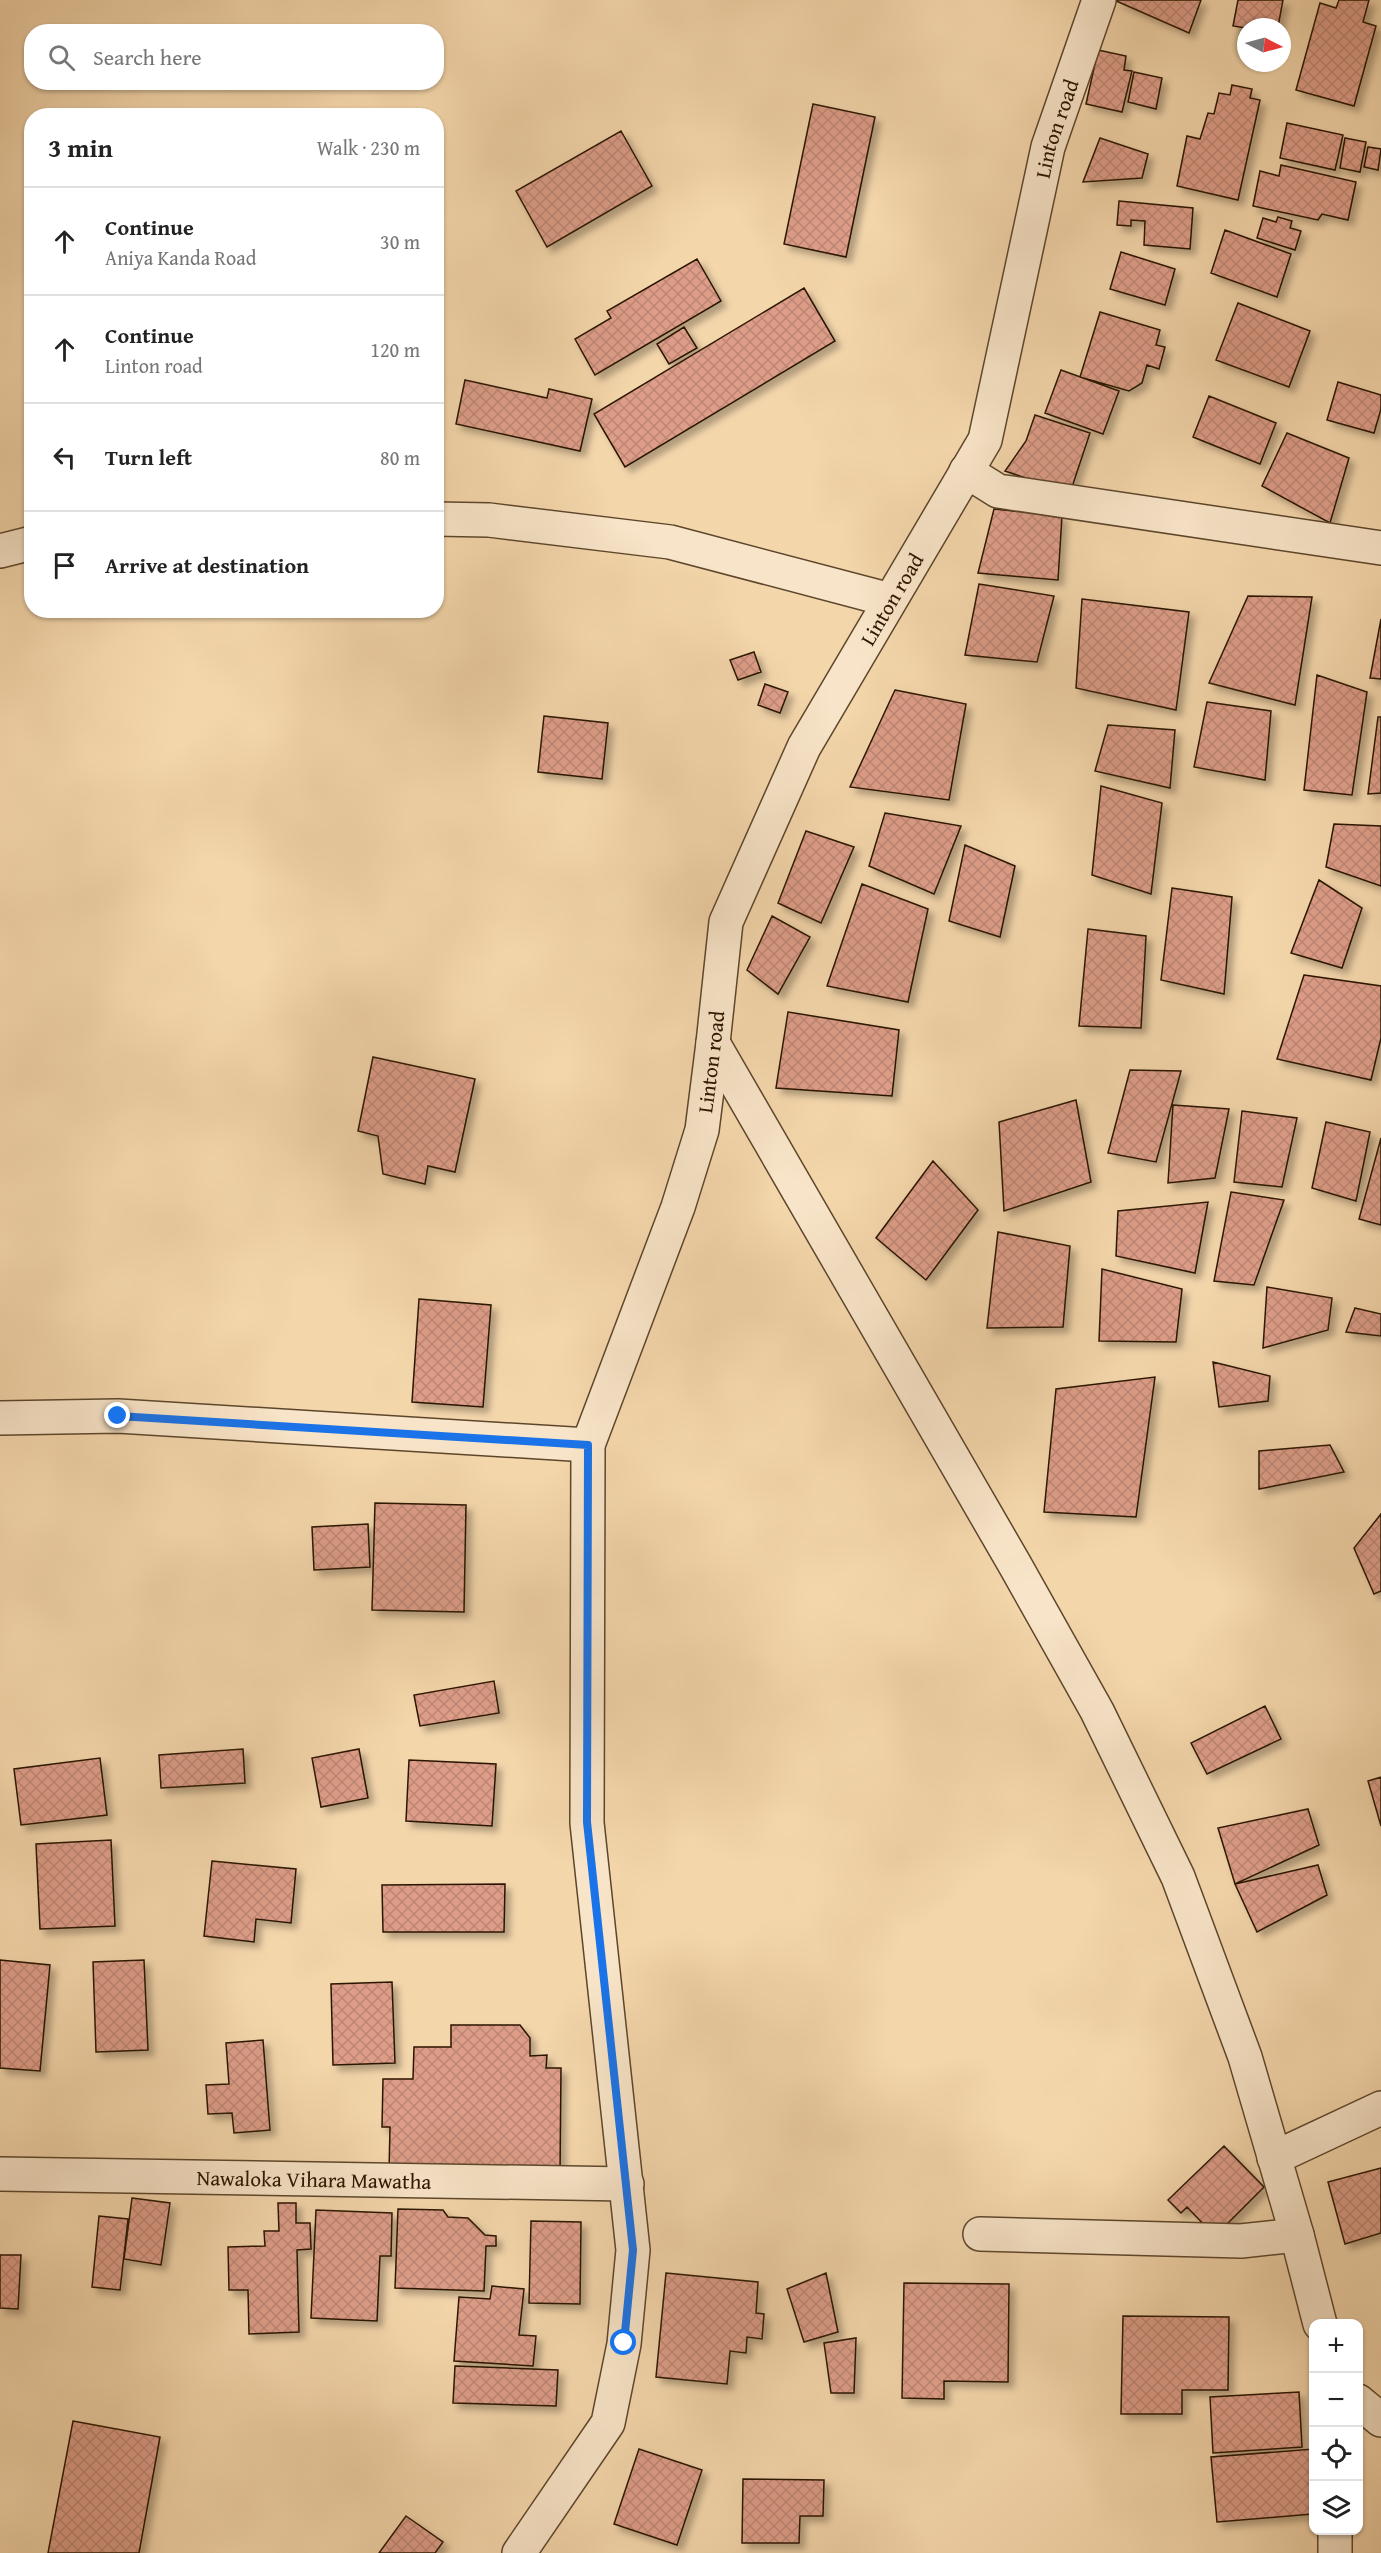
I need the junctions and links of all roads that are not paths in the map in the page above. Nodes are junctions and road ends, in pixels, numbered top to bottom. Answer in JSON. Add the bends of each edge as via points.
{"nodes":[{"id":1,"x":1099,"y":0,"type":"edge"},
{"id":2,"x":966,"y":471,"type":"junction"},
{"id":3,"x":444,"y":519,"type":"edge"},
{"id":4,"x":24,"y":545,"type":"edge"},
{"id":5,"x":1381,"y":548,"type":"edge"},
{"id":6,"x":0,"y":551,"type":"edge"},
{"id":7,"x":890,"y":600,"type":"junction"},
{"id":8,"x":714,"y":1043,"type":"junction"},
{"id":9,"x":0,"y":1418,"type":"edge"},
{"id":10,"x":588,"y":1445,"type":"junction"},
{"id":11,"x":1381,"y":2108,"type":"edge"},
{"id":12,"x":1274,"y":2158,"type":"junction"},
{"id":13,"x":0,"y":2174,"type":"edge"},
{"id":14,"x":627,"y":2184,"type":"junction"},
{"id":15,"x":981,"y":2234,"type":"dead end"},
{"id":16,"x":1297,"y":2235,"type":"junction"},
{"id":17,"x":1319,"y":2319,"type":"edge"},
{"id":18,"x":1363,"y":2404,"type":"edge"},
{"id":19,"x":1381,"y":2420,"type":"edge"},
{"id":20,"x":1335,"y":2535,"type":"edge"},
{"id":21,"x":519,"y":2553,"type":"edge"},
{"id":22,"x":1335,"y":2553,"type":"edge"}],
"edges":[{"from":1,"to":2,"type":"street","name":"Linton road","via":[[1048,147],[985,440]]},
{"from":2,"to":5,"type":"street","via":[[998,491]]},
{"from":2,"to":7,"type":"street","name":"Linton road"},
{"from":3,"to":7,"type":"street","via":[[489,520],[670,542]]},
{"from":4,"to":6,"type":"street"},
{"from":7,"to":8,"type":"street","name":"Linton road","via":[[804,747],[726,922]]},
{"from":8,"to":10,"type":"street","name":"Linton road","via":[[702,1130],[678,1207]]},
{"from":8,"to":12,"type":"street","via":[[1097,1711],[1178,1877],[1245,2057]]},
{"from":9,"to":10,"type":"street","via":[[118,1416]]},
{"from":10,"to":14,"type":"street","name":"Linton road","via":[[587,1822]]},
{"from":11,"to":12,"type":"street"},
{"from":12,"to":16,"type":"street"},
{"from":13,"to":14,"type":"street","name":"Nawaloka Vihara Mawatha"},
{"from":14,"to":21,"type":"street","name":"Linton road","via":[[633,2250],[624,2343],[608,2423]]},
{"from":15,"to":16,"type":"street","via":[[1241,2241]]},
{"from":16,"to":17,"type":"street"},
{"from":18,"to":19,"type":"street"},
{"from":20,"to":22,"type":"street"}]}
